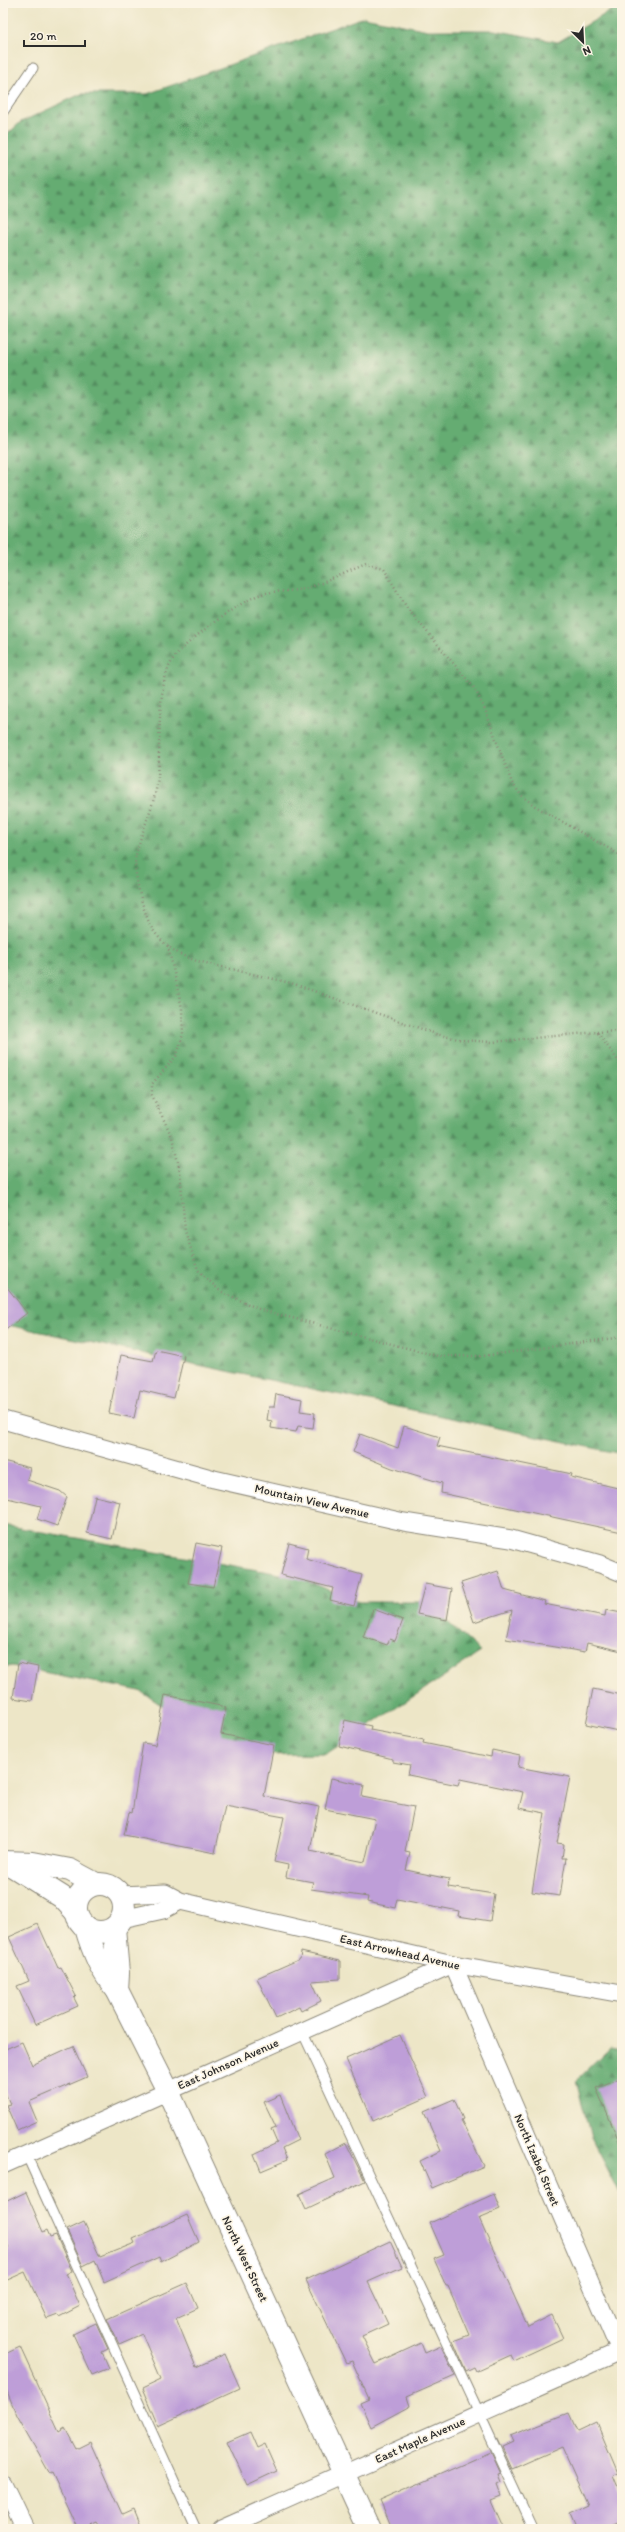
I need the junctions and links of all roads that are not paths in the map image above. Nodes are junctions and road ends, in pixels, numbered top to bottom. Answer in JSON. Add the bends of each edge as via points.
{"nodes":[{"id":1,"x":33,"y":68,"type":"dead end"},
{"id":2,"x":3,"y":112,"type":"edge"},
{"id":3,"x":3,"y":1420,"type":"edge"},
{"id":4,"x":622,"y":1573,"type":"edge"},
{"id":5,"x":5,"y":1862,"type":"edge"},
{"id":6,"x":96,"y":1884,"type":"junction"},
{"id":7,"x":121,"y":1895,"type":"junction"},
{"id":8,"x":180,"y":1901,"type":"junction"},
{"id":9,"x":81,"y":1920,"type":"junction"},
{"id":10,"x":118,"y":1924,"type":"junction"},
{"id":11,"x":452,"y":1964,"type":"junction"},
{"id":12,"x":117,"y":1990,"type":"junction"},
{"id":13,"x":622,"y":1994,"type":"edge"},
{"id":14,"x":302,"y":2031,"type":"junction"},
{"id":15,"x":168,"y":2091,"type":"junction"},
{"id":16,"x":26,"y":2154,"type":"junction"},
{"id":17,"x":3,"y":2165,"type":"edge"},
{"id":18,"x":621,"y":2353,"type":"edge"},
{"id":19,"x":480,"y":2413,"type":"junction"},
{"id":20,"x":344,"y":2474,"type":"junction"},
{"id":21,"x":3,"y":2483,"type":"edge"},
{"id":22,"x":25,"y":2529,"type":"edge"},
{"id":23,"x":196,"y":2529,"type":"edge"},
{"id":24,"x":220,"y":2529,"type":"edge"},
{"id":25,"x":369,"y":2529,"type":"edge"},
{"id":26,"x":533,"y":2529,"type":"edge"}],
"edges":[{"from":1,"to":2,"type":"lane"},
{"from":3,"to":4,"type":"street","name":"Mountain View Avenue","via":[[214,1479],[404,1522],[511,1539],[600,1564]]},
{"from":5,"to":6,"type":"street","via":[[33,1863],[70,1870]]},
{"from":5,"to":9,"type":"street","via":[[62,1896]]},
{"from":6,"to":7,"type":"street","via":[[114,1888]]},
{"from":6,"to":9,"type":"street","via":[[87,1887],[77,1902]]},
{"from":7,"to":8,"type":"street","name":"East Arrowhead Avenue","via":[[165,1893]]},
{"from":7,"to":10,"type":"street","via":[[124,1903]]},
{"from":8,"to":10,"type":"street","via":[[163,1910]]},
{"from":8,"to":11,"type":"street","name":"East Arrowhead Avenue"},
{"from":9,"to":10,"type":"street","via":[[95,1932],[105,1932]]},
{"from":9,"to":12,"type":"street","name":"North West Street","via":[[94,1956],[105,1976]]},
{"from":10,"to":12,"type":"street","name":"North West Street"},
{"from":11,"to":13,"type":"street","name":"East Arrowhead Avenue"},
{"from":11,"to":14,"type":"street","name":"East Johnson Avenue"},
{"from":11,"to":18,"type":"street","name":"North Izabel Street"},
{"from":12,"to":15,"type":"street","name":"North West Street"},
{"from":14,"to":15,"type":"street","name":"East Johnson Avenue"},
{"from":14,"to":19,"type":"lane"},
{"from":15,"to":16,"type":"street","name":"East Johnson Avenue"},
{"from":15,"to":20,"type":"street","name":"North West Street"},
{"from":16,"to":17,"type":"street","name":"East Johnson Avenue"},
{"from":16,"to":23,"type":"lane"},
{"from":18,"to":19,"type":"street","name":"East Maple Avenue"},
{"from":19,"to":20,"type":"street","name":"East Maple Avenue"},
{"from":19,"to":26,"type":"lane"},
{"from":20,"to":24,"type":"street","name":"East Maple Avenue"},
{"from":20,"to":25,"type":"street","name":"North West Street"},
{"from":21,"to":22,"type":"street"}]}
